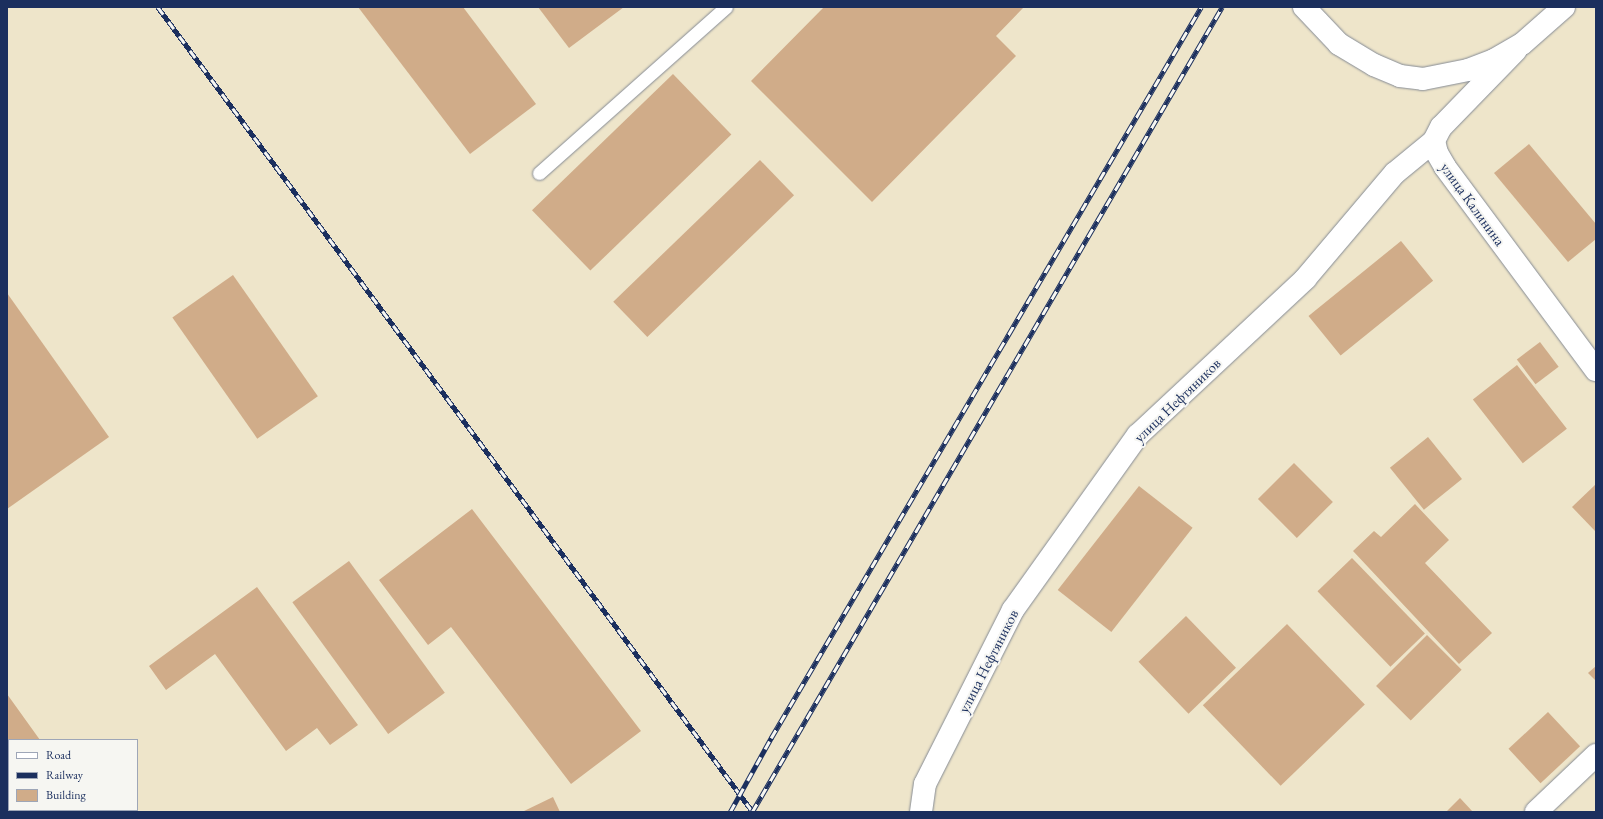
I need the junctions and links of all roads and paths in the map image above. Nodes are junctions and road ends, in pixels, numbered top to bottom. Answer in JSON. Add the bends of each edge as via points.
{"nodes":[{"id":1,"x":726,"y":7,"type":"edge"},
{"id":2,"x":1304,"y":7,"type":"edge"},
{"id":3,"x":1564,"y":7,"type":"edge"},
{"id":4,"x":1522,"y":44,"type":"junction"},
{"id":5,"x":1434,"y":141,"type":"junction"},
{"id":6,"x":539,"y":173,"type":"dead end"},
{"id":7,"x":1596,"y":370,"type":"edge"},
{"id":8,"x":1596,"y":756,"type":"edge"},
{"id":9,"x":921,"y":812,"type":"edge"},
{"id":10,"x":1536,"y":812,"type":"edge"}],
"edges":[{"from":1,"to":6,"type":"lane"},
{"from":2,"to":4,"type":"street","via":[[1338,44],[1374,65],[1400,76],[1423,79],[1468,70],[1494,60]]},
{"from":3,"to":4,"type":"street"},
{"from":4,"to":5,"type":"street","via":[[1441,127]]},
{"from":5,"to":7,"type":"street","name":"улица Калинина","via":[[1436,153],[1445,167]]},
{"from":5,"to":9,"type":"street","name":"улица Нефтяников","via":[[1395,173],[1306,279],[1138,435],[1013,610],[925,784]]},
{"from":8,"to":10,"type":"street"}]}
